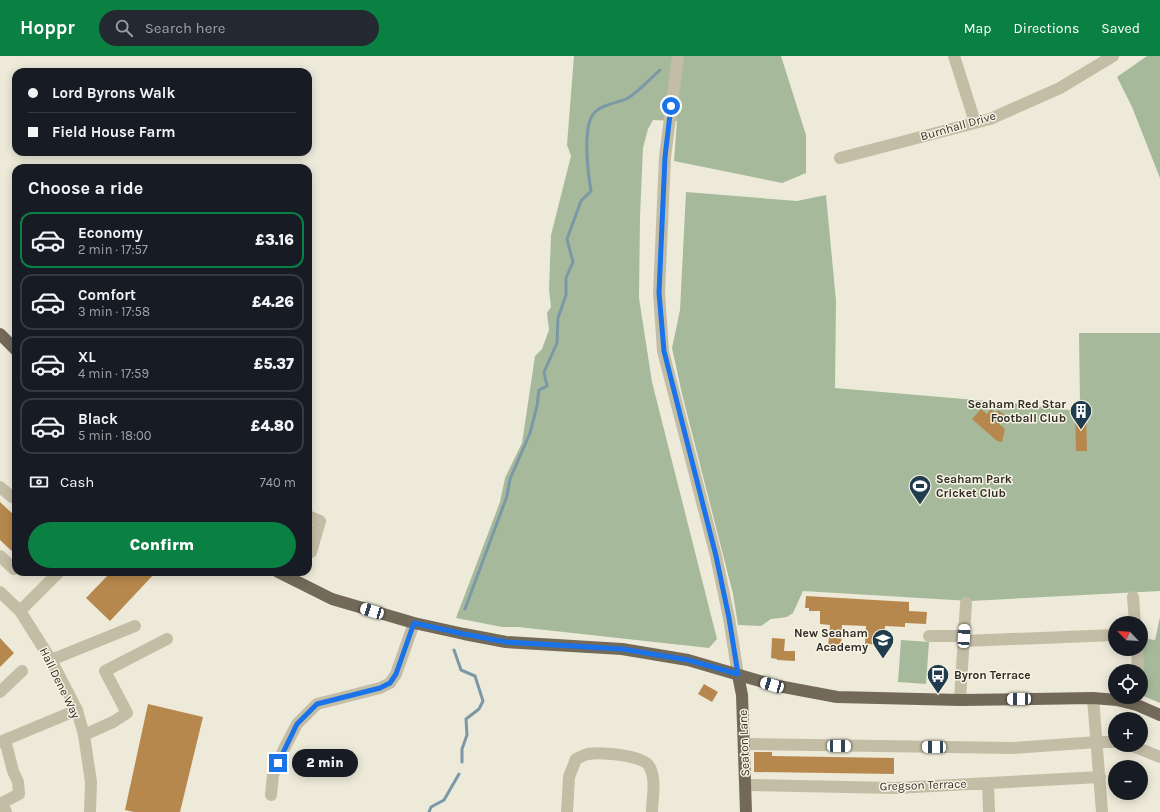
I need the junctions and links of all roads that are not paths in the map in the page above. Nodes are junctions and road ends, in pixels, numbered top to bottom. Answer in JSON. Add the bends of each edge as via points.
{"nodes":[{"id":1,"x":678,"y":56,"type":"edge"},
{"id":2,"x":954,"y":56,"type":"edge"},
{"id":3,"x":1113,"y":56,"type":"edge"},
{"id":4,"x":975,"y":122,"type":"junction"},
{"id":5,"x":840,"y":158,"type":"dead end"},
{"id":6,"x":0,"y":334,"type":"edge"},
{"id":7,"x":12,"y":346,"type":"edge"},
{"id":8,"x":0,"y":487,"type":"edge"},
{"id":9,"x":12,"y":497,"type":"edge"},
{"id":10,"x":312,"y":518,"type":"edge"},
{"id":11,"x":312,"y":546,"type":"edge"},
{"id":12,"x":0,"y":556,"type":"edge"},
{"id":13,"x":12,"y":567,"type":"edge"},
{"id":14,"x":55,"y":576,"type":"edge"},
{"id":15,"x":286,"y":576,"type":"edge"},
{"id":16,"x":0,"y":592,"type":"edge"},
{"id":17,"x":1132,"y":596,"type":"dead end"},
{"id":18,"x":966,"y":603,"type":"dead end"},
{"id":19,"x":20,"y":611,"type":"junction"},
{"id":20,"x":1134,"y":616,"type":"edge"},
{"id":21,"x":414,"y":623,"type":"junction"},
{"id":22,"x":134,"y":626,"type":"dead end"},
{"id":23,"x":1108,"y":635,"type":"edge"},
{"id":24,"x":929,"y":636,"type":"dead end"},
{"id":25,"x":167,"y":639,"type":"dead end"},
{"id":26,"x":964,"y":639,"type":"junction"},
{"id":27,"x":51,"y":660,"type":"junction"},
{"id":28,"x":22,"y":671,"type":"dead end"},
{"id":29,"x":738,"y":674,"type":"junction"},
{"id":30,"x":0,"y":692,"type":"edge"},
{"id":31,"x":1093,"y":698,"type":"junction"},
{"id":32,"x":1108,"y":699,"type":"edge"},
{"id":33,"x":960,"y":700,"type":"junction"},
{"id":34,"x":1143,"y":704,"type":"edge"},
{"id":35,"x":77,"y":710,"type":"junction"},
{"id":36,"x":1160,"y":715,"type":"edge"},
{"id":37,"x":84,"y":735,"type":"junction"},
{"id":38,"x":2,"y":741,"type":"edge"},
{"id":39,"x":1097,"y":742,"type":"junction"},
{"id":40,"x":1108,"y":742,"type":"edge"},
{"id":41,"x":744,"y":744,"type":"junction"},
{"id":42,"x":1148,"y":752,"type":"edge"},
{"id":43,"x":1160,"y":757,"type":"edge"},
{"id":44,"x":1100,"y":777,"type":"junction"},
{"id":45,"x":988,"y":783,"type":"junction"},
{"id":46,"x":746,"y":785,"type":"junction"},
{"id":47,"x":271,"y":795,"type":"dead end"},
{"id":48,"x":6,"y":812,"type":"edge"},
{"id":49,"x":90,"y":812,"type":"edge"},
{"id":50,"x":567,"y":812,"type":"edge"},
{"id":51,"x":652,"y":812,"type":"edge"},
{"id":52,"x":746,"y":812,"type":"edge"},
{"id":53,"x":989,"y":812,"type":"edge"},
{"id":54,"x":1102,"y":812,"type":"edge"}],
"edges":[{"from":1,"to":29,"type":"street","via":[[665,157],[660,323],[664,351],[716,556]]},
{"from":2,"to":4,"type":"street"},
{"from":3,"to":4,"type":"street","name":"Burnhall Drive","via":[[1060,88],[990,119]]},
{"from":4,"to":5,"type":"street","name":"Burnhall Drive"},
{"from":6,"to":7,"type":"main road"},
{"from":8,"to":9,"type":"street"},
{"from":10,"to":11,"type":"street","via":[[320,521]]},
{"from":12,"to":13,"type":"street"},
{"from":14,"to":19,"type":"street"},
{"from":15,"to":21,"type":"main road","via":[[332,599]]},
{"from":16,"to":19,"type":"street","name":"Hall Dene Way"},
{"from":17,"to":20,"type":"street"},
{"from":18,"to":26,"type":"street"},
{"from":19,"to":27,"type":"street","name":"Hall Dene Way"},
{"from":21,"to":29,"type":"main road","via":[[506,642],[622,649],[688,660]]},
{"from":21,"to":47,"type":"street","via":[[396,674],[390,683],[380,688],[317,704],[297,724],[273,775]]},
{"from":22,"to":27,"type":"street"},
{"from":23,"to":26,"type":"street"},
{"from":24,"to":26,"type":"street"},
{"from":25,"to":37,"type":"street","via":[[105,671],[127,713]]},
{"from":26,"to":33,"type":"street"},
{"from":27,"to":35,"type":"street","name":"Hall Dene Way"},
{"from":28,"to":30,"type":"street"},
{"from":29,"to":33,"type":"main road","via":[[772,685],[837,697]]},
{"from":29,"to":41,"type":"main road","name":"Seaton Lane","via":[[742,695]]},
{"from":31,"to":32,"type":"main road"},
{"from":31,"to":33,"type":"main road"},
{"from":31,"to":39,"type":"street"},
{"from":34,"to":36,"type":"main road"},
{"from":35,"to":37,"type":"street","name":"Hall Dene Way"},
{"from":35,"to":38,"type":"street"},
{"from":37,"to":49,"type":"street","name":"Hall Dene Way","via":[[91,782]]},
{"from":38,"to":48,"type":"street","via":[[18,782],[19,794],[2,803]]},
{"from":39,"to":40,"type":"street"},
{"from":39,"to":41,"type":"street","via":[[1013,748]]},
{"from":39,"to":44,"type":"street"},
{"from":41,"to":46,"type":"main road","name":"Seaton Lane"},
{"from":42,"to":43,"type":"street"},
{"from":44,"to":45,"type":"street","name":"Gregson Terrace"},
{"from":44,"to":54,"type":"street"},
{"from":45,"to":46,"type":"street","name":"Gregson Terrace","via":[[895,788]]},
{"from":45,"to":53,"type":"street"},
{"from":46,"to":52,"type":"main road","name":"Seaton Lane"},
{"from":50,"to":51,"type":"street","via":[[569,777],[576,759],[586,754],[598,753],[638,758],[649,765],[653,776]]}]}
